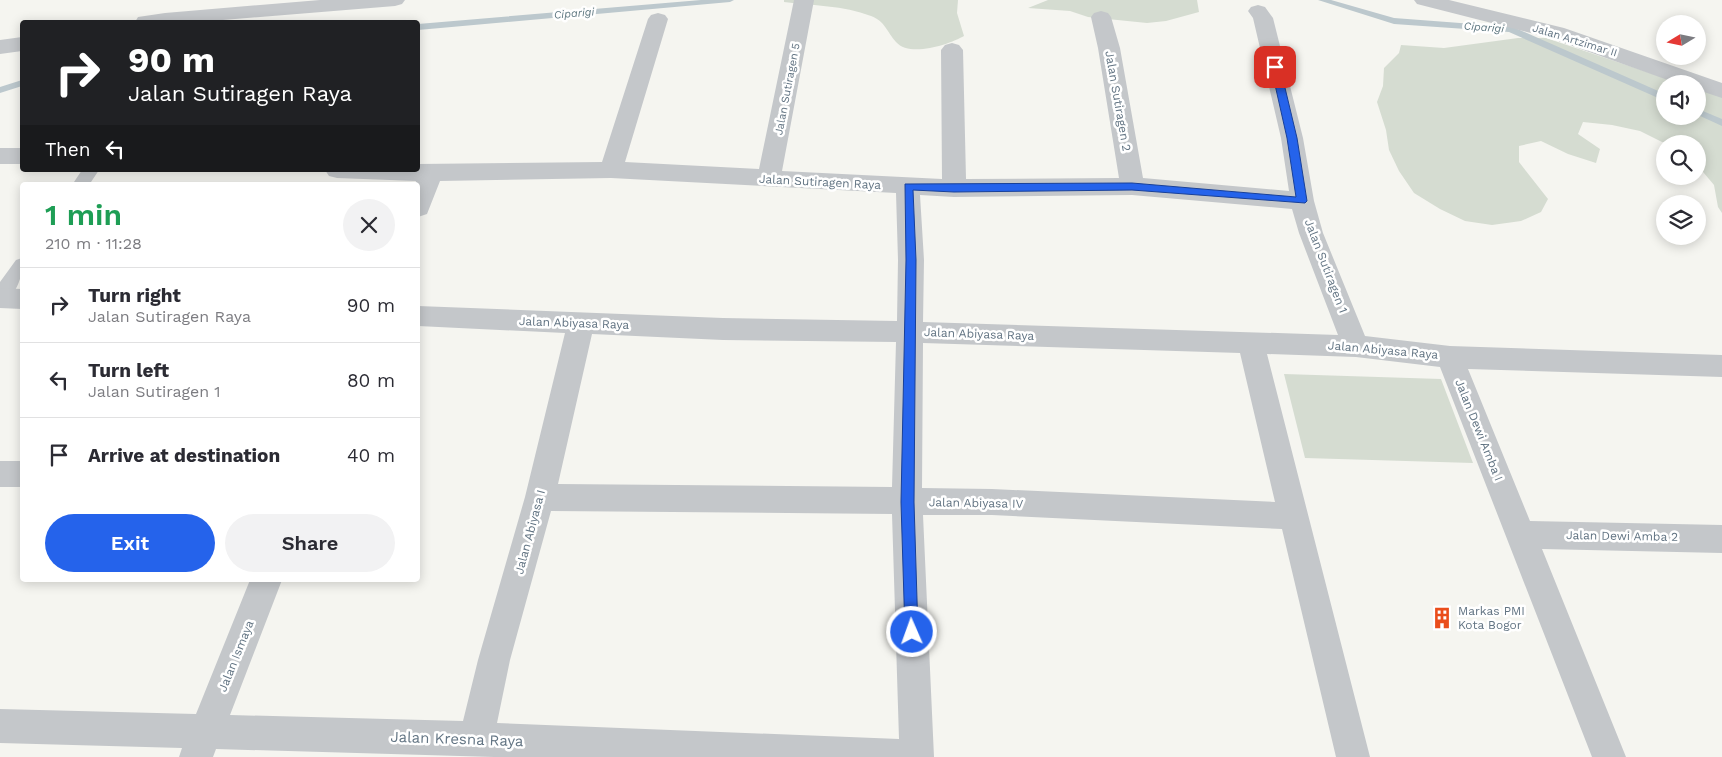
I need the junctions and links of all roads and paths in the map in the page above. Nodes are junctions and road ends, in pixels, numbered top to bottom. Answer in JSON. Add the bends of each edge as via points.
{"nodes":[{"id":1,"x":395,"y":0,"type":"edge"},
{"id":2,"x":804,"y":0,"type":"edge"},
{"id":3,"x":1424,"y":0,"type":"edge"},
{"id":4,"x":1258,"y":11,"type":"dead end"},
{"id":5,"x":1101,"y":17,"type":"dead end"},
{"id":6,"x":658,"y":19,"type":"dead end"},
{"id":7,"x":176,"y":20,"type":"edge"},
{"id":8,"x":20,"y":44,"type":"edge"},
{"id":9,"x":0,"y":47,"type":"edge"},
{"id":10,"x":952,"y":50,"type":"dead end"},
{"id":11,"x":1722,"y":91,"type":"edge"},
{"id":12,"x":0,"y":156,"type":"edge"},
{"id":13,"x":20,"y":156,"type":"edge"},
{"id":14,"x":611,"y":170,"type":"junction"},
{"id":15,"x":400,"y":172,"type":"edge"},
{"id":16,"x":432,"y":173,"type":"junction"},
{"id":17,"x":769,"y":179,"type":"junction"},
{"id":18,"x":908,"y":186,"type":"junction"},
{"id":19,"x":1132,"y":186,"type":"junction"},
{"id":20,"x":954,"y":188,"type":"junction"},
{"id":21,"x":1302,"y":201,"type":"junction"},
{"id":22,"x":420,"y":203,"type":"edge"},
{"id":23,"x":20,"y":268,"type":"edge"},
{"id":24,"x":0,"y":297,"type":"edge"},
{"id":25,"x":20,"y":299,"type":"edge"},
{"id":26,"x":420,"y":316,"type":"edge"},
{"id":27,"x":581,"y":323,"type":"junction"},
{"id":28,"x":910,"y":332,"type":"junction"},
{"id":29,"x":1251,"y":342,"type":"junction"},
{"id":30,"x":1356,"y":346,"type":"junction"},
{"id":31,"x":1450,"y":357,"type":"junction"},
{"id":32,"x":1722,"y":366,"type":"edge"},
{"id":33,"x":0,"y":474,"type":"edge"},
{"id":34,"x":20,"y":474,"type":"edge"},
{"id":35,"x":540,"y":497,"type":"junction"},
{"id":36,"x":908,"y":502,"type":"junction"},
{"id":37,"x":1292,"y":516,"type":"junction"},
{"id":38,"x":1521,"y":535,"type":"junction"},
{"id":39,"x":1722,"y":539,"type":"edge"},
{"id":40,"x":265,"y":582,"type":"edge"},
{"id":41,"x":0,"y":726,"type":"edge"},
{"id":42,"x":476,"y":739,"type":"junction"},
{"id":43,"x":201,"y":744,"type":"edge"},
{"id":44,"x":915,"y":757,"type":"edge"},
{"id":45,"x":1353,"y":757,"type":"edge"},
{"id":46,"x":1609,"y":757,"type":"edge"}],
"edges":[{"from":1,"to":7,"type":"street"},
{"from":2,"to":17,"type":"street","name":"Jalan Sutiragen 5"},
{"from":3,"to":11,"type":"street","name":"Jalan Artzimar II","via":[[1557,33]]},
{"from":4,"to":21,"type":"street","name":"Jalan Sutiragen 1","via":[[1263,18],[1283,99]]},
{"from":5,"to":19,"type":"street","name":"Jalan Sutiragen 2"},
{"from":6,"to":14,"type":"street"},
{"from":8,"to":9,"type":"street"},
{"from":10,"to":20,"type":"street"},
{"from":12,"to":13,"type":"street"},
{"from":14,"to":16,"type":"street","name":"Jalan Sutiragen Raya"},
{"from":14,"to":17,"type":"street","name":"Jalan Sutiragen Raya"},
{"from":15,"to":16,"type":"street","name":"Jalan Sutiragen Raya"},
{"from":16,"to":22,"type":"street"},
{"from":17,"to":18,"type":"street","name":"Jalan Sutiragen Raya"},
{"from":18,"to":20,"type":"street","name":"Jalan Sutiragen Raya"},
{"from":18,"to":28,"type":"street"},
{"from":19,"to":20,"type":"street","name":"Jalan Sutiragen Raya"},
{"from":19,"to":21,"type":"street","name":"Jalan Sutiragen Raya"},
{"from":21,"to":30,"type":"street","name":"Jalan Sutiragen 1","via":[[1311,233]]},
{"from":23,"to":24,"type":"lane"},
{"from":24,"to":25,"type":"street"},
{"from":26,"to":27,"type":"street","name":"Jalan Abiyasa Raya"},
{"from":27,"to":28,"type":"street","name":"Jalan Abiyasa Raya"},
{"from":27,"to":35,"type":"street","name":"Jalan Abiyasa I"},
{"from":28,"to":29,"type":"street","name":"Jalan Abiyasa Raya"},
{"from":28,"to":36,"type":"street"},
{"from":29,"to":30,"type":"street","name":"Jalan Abiyasa Raya"},
{"from":29,"to":37,"type":"street"},
{"from":30,"to":31,"type":"street","name":"Jalan Abiyasa Raya"},
{"from":31,"to":32,"type":"street"},
{"from":31,"to":38,"type":"street","name":"Jalan Dewi Amba I"},
{"from":33,"to":34,"type":"street"},
{"from":35,"to":36,"type":"street","name":"Jalan Abiyasa IV"},
{"from":35,"to":42,"type":"street","name":"Jalan Abiyasa I","via":[[494,660]]},
{"from":36,"to":37,"type":"street","name":"Jalan Abiyasa IV","via":[[992,502]]},
{"from":36,"to":44,"type":"street"},
{"from":37,"to":45,"type":"street"},
{"from":38,"to":39,"type":"street","name":"Jalan Dewi Amba 2"},
{"from":38,"to":46,"type":"street","name":"Jalan Dewi Amba I"},
{"from":40,"to":43,"type":"street","name":"Jalan Ismaya"},
{"from":41,"to":43,"type":"street","name":"Jalan Kresna Raya"},
{"from":42,"to":43,"type":"street","name":"Jalan Kresna Raya"},
{"from":42,"to":44,"type":"street","name":"Jalan Kresna Raya"}]}
